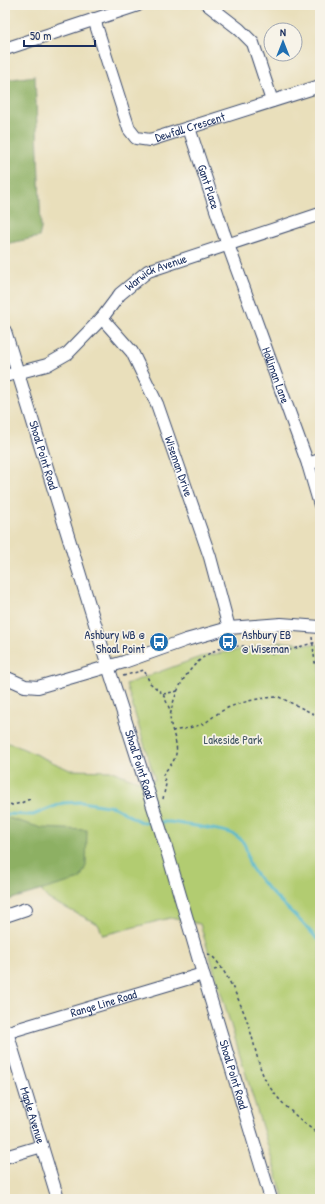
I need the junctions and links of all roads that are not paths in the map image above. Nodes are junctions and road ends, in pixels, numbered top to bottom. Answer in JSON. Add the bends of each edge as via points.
{"nodes":[{"id":1,"x":138,"y":5,"type":"edge"},
{"id":2,"x":208,"y":5,"type":"edge"},
{"id":3,"x":94,"y":19,"type":"junction"},
{"id":4,"x":5,"y":49,"type":"edge"},
{"id":5,"x":320,"y":86,"type":"edge"},
{"id":6,"x":272,"y":101,"type":"junction"},
{"id":7,"x":189,"y":128,"type":"junction"},
{"id":8,"x":320,"y":214,"type":"edge"},
{"id":9,"x":228,"y":246,"type":"junction"},
{"id":10,"x":102,"y":318,"type":"junction"},
{"id":11,"x":5,"y":331,"type":"edge"},
{"id":12,"x":18,"y":373,"type":"junction"},
{"id":13,"x":5,"y":376,"type":"edge"},
{"id":14,"x":320,"y":460,"type":"edge"},
{"id":15,"x":308,"y":464,"type":"junction"},
{"id":16,"x":320,"y":503,"type":"edge"},
{"id":17,"x":320,"y":627,"type":"edge"},
{"id":18,"x":229,"y":628,"type":"junction"},
{"id":19,"x":108,"y":666,"type":"junction"},
{"id":20,"x":5,"y":677,"type":"edge"},
{"id":21,"x":26,"y":909,"type":"dead end"},
{"id":22,"x":5,"y":916,"type":"edge"},
{"id":23,"x":203,"y":974,"type":"junction"},
{"id":24,"x":6,"y":1032,"type":"edge"},
{"id":25,"x":42,"y":1146,"type":"junction"},
{"id":26,"x":5,"y":1157,"type":"edge"},
{"id":27,"x":58,"y":1199,"type":"edge"},
{"id":28,"x":271,"y":1199,"type":"edge"}],
"edges":[{"from":1,"to":3,"type":"street"},
{"from":2,"to":6,"type":"street","via":[[253,43]]},
{"from":3,"to":4,"type":"street"},
{"from":3,"to":7,"type":"street","name":"Dewfall Crescent","via":[[129,129],[136,138],[150,140]]},
{"from":5,"to":6,"type":"street","name":"Dewfall Crescent"},
{"from":6,"to":7,"type":"street","name":"Dewfall Crescent"},
{"from":7,"to":9,"type":"street","name":"Gant Place"},
{"from":8,"to":9,"type":"street","name":"Warwick Avenue"},
{"from":9,"to":10,"type":"street","name":"Warwick Avenue","via":[[148,271],[120,294]]},
{"from":9,"to":15,"type":"street","name":"Holliman Lane"},
{"from":10,"to":12,"type":"street","name":"Warwick Avenue","via":[[68,353],[47,365]]},
{"from":10,"to":18,"type":"street","name":"Wiseman Drive","via":[[132,352],[157,404],[210,557]]},
{"from":11,"to":12,"type":"street","name":"Shoal Point Road"},
{"from":12,"to":13,"type":"street","name":"Warwick Avenue"},
{"from":12,"to":19,"type":"street","name":"Shoal Point Road"},
{"from":14,"to":15,"type":"street"},
{"from":15,"to":16,"type":"street","name":"Holliman Lane"},
{"from":17,"to":18,"type":"street","via":[[281,624]]},
{"from":18,"to":19,"type":"street"},
{"from":19,"to":20,"type":"street","via":[[38,687],[24,686]]},
{"from":19,"to":23,"type":"street","name":"Shoal Point Road","via":[[165,844]]},
{"from":21,"to":22,"type":"street"},
{"from":23,"to":24,"type":"street","name":"Range Line Road"},
{"from":23,"to":28,"type":"street","name":"Shoal Point Road"},
{"from":24,"to":25,"type":"street","name":"Maple Avenue"},
{"from":25,"to":26,"type":"street"},
{"from":25,"to":27,"type":"street","name":"Maple Avenue"}]}
